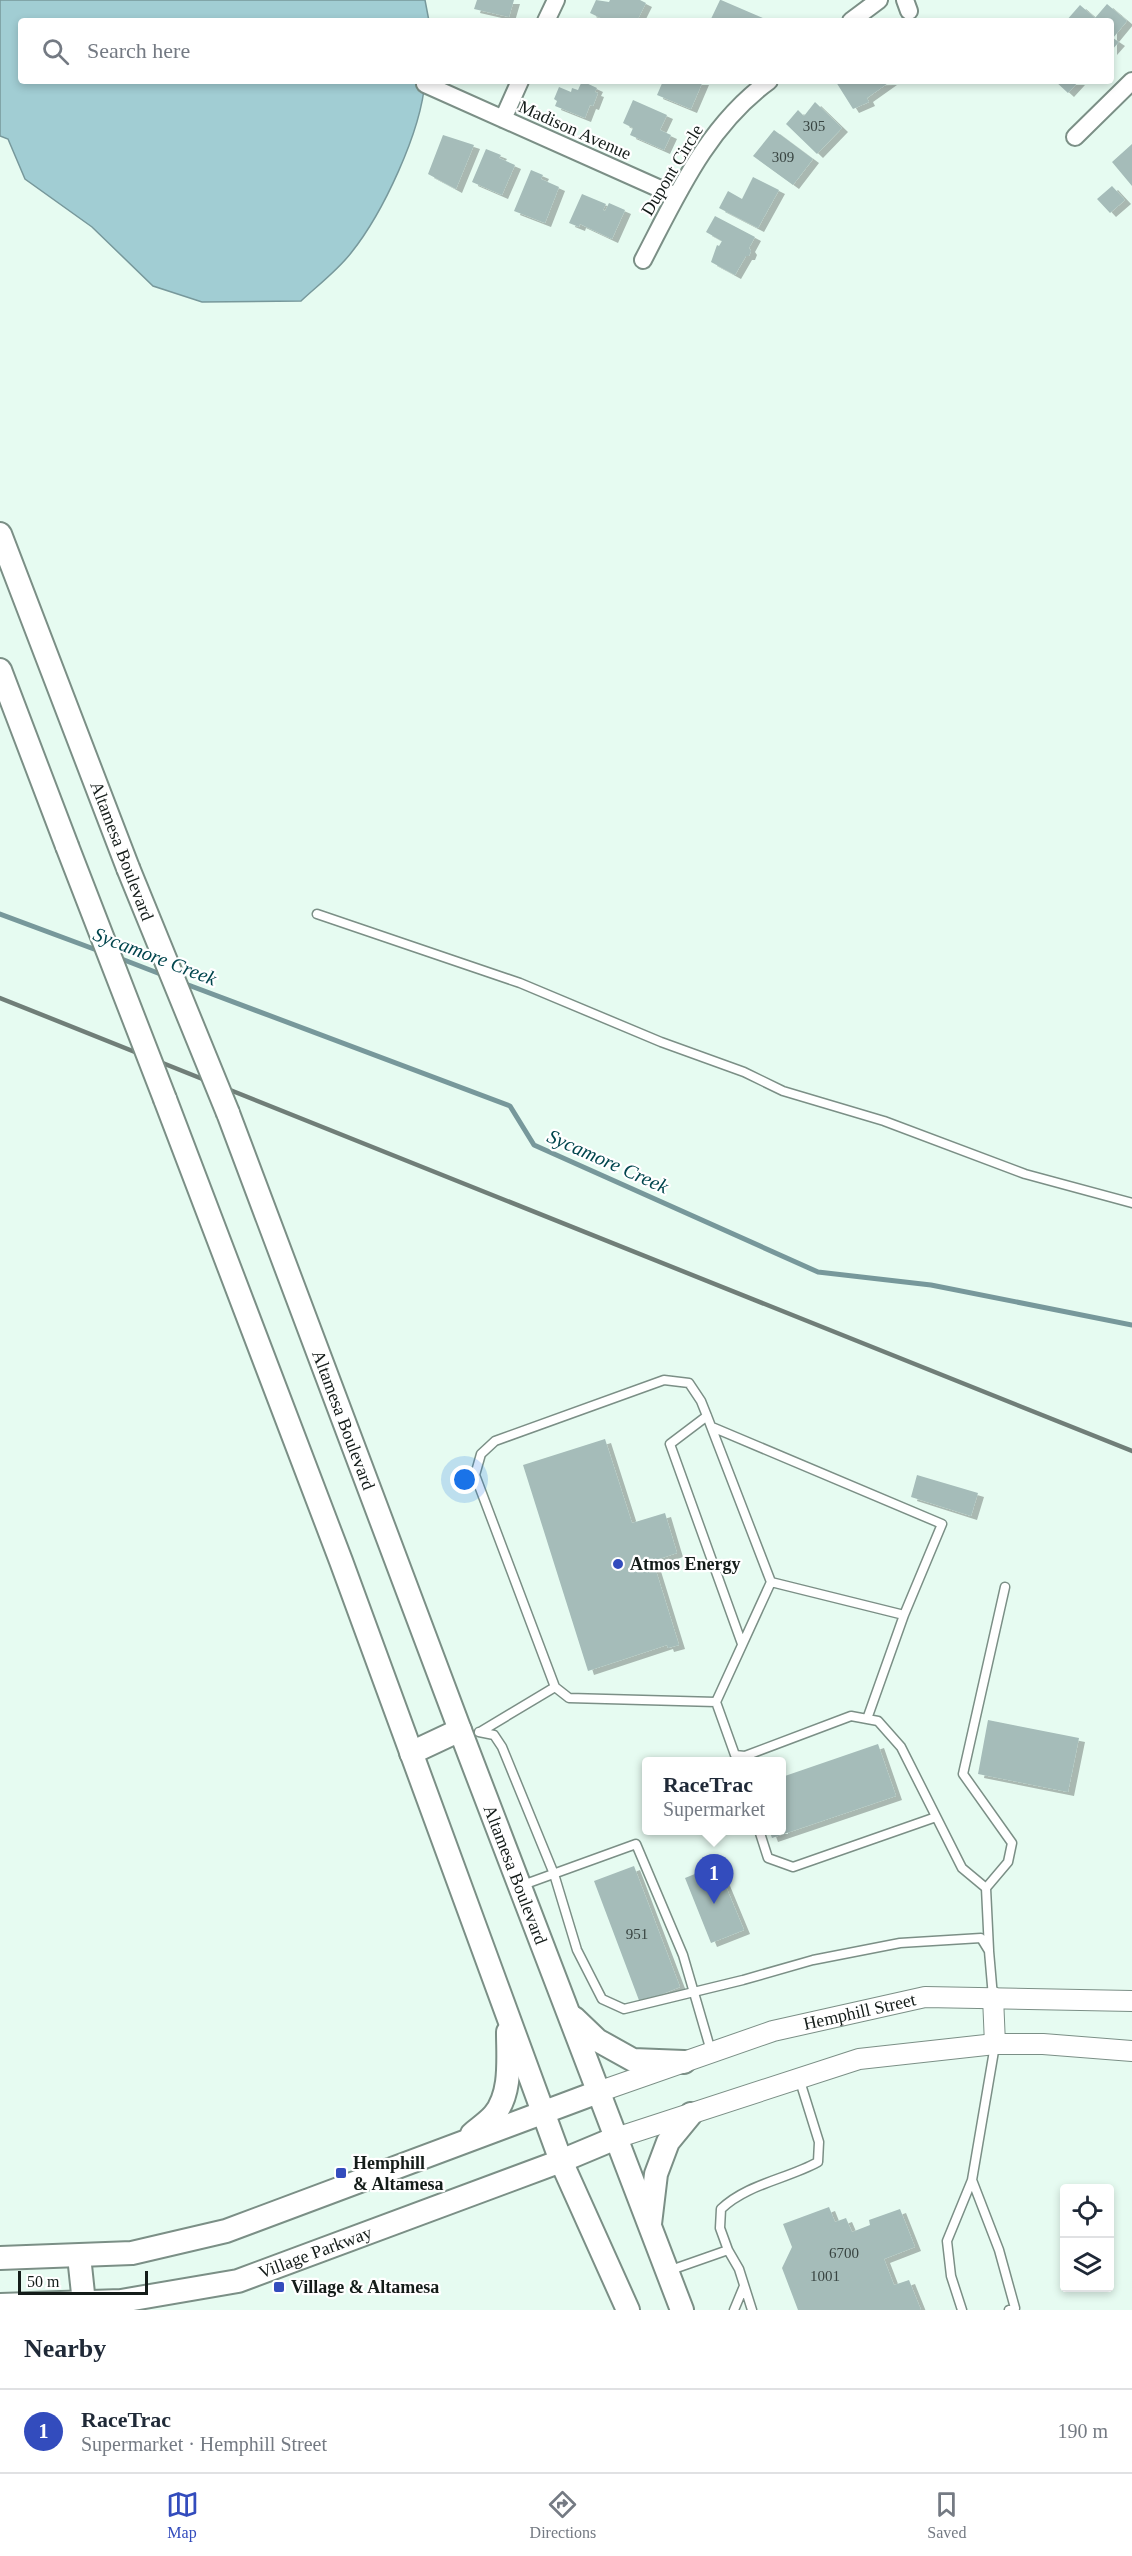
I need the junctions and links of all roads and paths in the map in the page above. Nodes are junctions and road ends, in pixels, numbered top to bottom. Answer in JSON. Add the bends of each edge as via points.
{"nodes":[{"id":1,"x":556,"y":0,"type":"edge"},
{"id":2,"x":879,"y":0,"type":"edge"},
{"id":3,"x":547,"y":18,"type":"edge"},
{"id":4,"x":855,"y":18,"type":"edge"},
{"id":5,"x":1132,"y":81,"type":"edge"},
{"id":6,"x":425,"y":84,"type":"dead end"},
{"id":7,"x":519,"y":84,"type":"edge"},
{"id":8,"x":765,"y":84,"type":"edge"},
{"id":9,"x":503,"y":119,"type":"junction"},
{"id":10,"x":1075,"y":137,"type":"dead end"},
{"id":11,"x":676,"y":196,"type":"junction"},
{"id":12,"x":643,"y":260,"type":"dead end"},
{"id":13,"x":0,"y":534,"type":"edge"},
{"id":14,"x":0,"y":670,"type":"edge"},
{"id":15,"x":317,"y":914,"type":"dead end"},
{"id":16,"x":1132,"y":1203,"type":"edge"},
{"id":17,"x":707,"y":1416,"type":"junction"},
{"id":18,"x":712,"y":1427,"type":"junction"},
{"id":19,"x":771,"y":1582,"type":"junction"},
{"id":20,"x":1005,"y":1587,"type":"dead end"},
{"id":21,"x":904,"y":1615,"type":"junction"},
{"id":22,"x":742,"y":1644,"type":"junction"},
{"id":23,"x":555,"y":1687,"type":"junction"},
{"id":24,"x":716,"y":1702,"type":"junction"},
{"id":25,"x":867,"y":1719,"type":"junction"},
{"id":26,"x":470,"y":1731,"type":"junction"},
{"id":27,"x":411,"y":1753,"type":"junction"},
{"id":28,"x":736,"y":1757,"type":"edge"},
{"id":29,"x":740,"y":1757,"type":"edge"},
{"id":30,"x":936,"y":1817,"type":"junction"},
{"id":31,"x":761,"y":1835,"type":"edge"},
{"id":32,"x":554,"y":1874,"type":"junction"},
{"id":33,"x":519,"y":1886,"type":"junction"},
{"id":34,"x":986,"y":1887,"type":"junction"},
{"id":35,"x":989,"y":1951,"type":"junction"},
{"id":36,"x":693,"y":1992,"type":"junction"},
{"id":37,"x":993,"y":1997,"type":"junction"},
{"id":38,"x":1132,"y":2001,"type":"edge"},
{"id":39,"x":567,"y":2012,"type":"junction"},
{"id":40,"x":508,"y":2019,"type":"junction"},
{"id":41,"x":995,"y":2044,"type":"junction"},
{"id":42,"x":1132,"y":2051,"type":"edge"},
{"id":43,"x":712,"y":2052,"type":"junction"},
{"id":44,"x":684,"y":2062,"type":"junction"},
{"id":45,"x":799,"y":2078,"type":"junction"},
{"id":46,"x":598,"y":2092,"type":"junction"},
{"id":47,"x":543,"y":2114,"type":"junction"},
{"id":48,"x":691,"y":2114,"type":"junction"},
{"id":49,"x":616,"y":2138,"type":"junction"},
{"id":50,"x":461,"y":2144,"type":"junction"},
{"id":51,"x":561,"y":2161,"type":"junction"},
{"id":52,"x":972,"y":2180,"type":"junction"},
{"id":53,"x":649,"y":2225,"type":"junction"},
{"id":54,"x":728,"y":2250,"type":"junction"},
{"id":55,"x":79,"y":2256,"type":"junction"},
{"id":56,"x":0,"y":2258,"type":"edge"},
{"id":57,"x":668,"y":2271,"type":"junction"},
{"id":58,"x":745,"y":2285,"type":"junction"},
{"id":59,"x":84,"y":2302,"type":"junction"},
{"id":60,"x":0,"y":2305,"type":"edge"},
{"id":61,"x":628,"y":2310,"type":"edge"},
{"id":62,"x":682,"y":2310,"type":"edge"},
{"id":63,"x":734,"y":2310,"type":"edge"},
{"id":64,"x":752,"y":2310,"type":"edge"},
{"id":65,"x":962,"y":2310,"type":"edge"},
{"id":66,"x":1009,"y":2310,"type":"edge"}],
"edges":[{"from":1,"to":3,"type":"street"},
{"from":2,"to":4,"type":"street"},
{"from":5,"to":10,"type":"street"},
{"from":6,"to":9,"type":"street","name":"Madison Avenue"},
{"from":7,"to":9,"type":"street"},
{"from":8,"to":11,"type":"street","name":"Dupont Circle","via":[[712,137]]},
{"from":9,"to":11,"type":"street","name":"Madison Avenue"},
{"from":11,"to":12,"type":"street","name":"Dupont Circle"},
{"from":13,"to":26,"type":"main road","name":"Altamesa Boulevard","bridge":true},
{"from":14,"to":27,"type":"main road","bridge":true},
{"from":15,"to":16,"type":"lane","via":[[520,983],[783,1091],[884,1121],[1025,1174]]},
{"from":17,"to":18,"type":"lane"},
{"from":17,"to":22,"type":"lane","via":[[670,1444]]},
{"from":17,"to":23,"type":"lane","via":[[689,1383],[664,1380],[495,1441],[481,1454],[475,1475]]},
{"from":18,"to":19,"type":"lane"},
{"from":18,"to":21,"type":"lane","via":[[942,1524]]},
{"from":19,"to":21,"type":"lane"},
{"from":19,"to":22,"type":"lane"},
{"from":20,"to":34,"type":"lane","via":[[963,1774],[1012,1842],[1008,1862]]},
{"from":21,"to":25,"type":"lane"},
{"from":22,"to":24,"type":"lane"},
{"from":23,"to":24,"type":"lane","via":[[569,1698]]},
{"from":23,"to":26,"type":"lane"},
{"from":24,"to":28,"type":"lane"},
{"from":25,"to":29,"type":"lane","via":[[851,1716]]},
{"from":25,"to":30,"type":"lane","via":[[878,1721],[901,1747]]},
{"from":26,"to":27,"type":"main road"},
{"from":26,"to":32,"type":"lane","via":[[494,1735],[502,1748]]},
{"from":26,"to":33,"type":"main road","name":"Altamesa Boulevard"},
{"from":27,"to":40,"type":"main road"},
{"from":30,"to":31,"type":"lane","via":[[793,1867],[768,1858]]},
{"from":30,"to":34,"type":"lane","via":[[962,1868]]},
{"from":32,"to":33,"type":"lane"},
{"from":32,"to":36,"type":"lane","via":[[577,1950],[602,1999],[624,2009]]},
{"from":32,"to":36,"type":"lane","via":[[636,1844],[683,1955]]},
{"from":33,"to":39,"type":"main road","name":"Altamesa Boulevard"},
{"from":34,"to":35,"type":"lane"},
{"from":35,"to":36,"type":"lane","via":[[981,1938],[900,1943],[813,1960]]},
{"from":35,"to":37,"type":"lane"},
{"from":36,"to":43,"type":"lane"},
{"from":37,"to":38,"type":"street","name":"Hemphill Street"},
{"from":37,"to":41,"type":"street"},
{"from":37,"to":43,"type":"street","name":"Hemphill Street","via":[[925,1997],[773,2031]]},
{"from":39,"to":44,"type":"main road","via":[[597,2040],[633,2060]]},
{"from":39,"to":46,"type":"main road","name":"Altamesa Boulevard"},
{"from":40,"to":47,"type":"main road"},
{"from":40,"to":50,"type":"main road","via":[[504,2097],[494,2115]]},
{"from":41,"to":42,"type":"street"},
{"from":41,"to":45,"type":"street","via":[[859,2059]]},
{"from":41,"to":52,"type":"lane"},
{"from":43,"to":44,"type":"street","name":"Hemphill Street"},
{"from":44,"to":46,"type":"street","name":"Hemphill Street"},
{"from":45,"to":48,"type":"street"},
{"from":45,"to":54,"type":"lane","via":[[819,2142],[818,2162],[733,2198],[721,2209],[720,2228]]},
{"from":46,"to":47,"type":"main road"},
{"from":46,"to":49,"type":"main road","name":"Altamesa Boulevard"},
{"from":47,"to":50,"type":"main road"},
{"from":47,"to":51,"type":"main road"},
{"from":48,"to":49,"type":"street"},
{"from":48,"to":53,"type":"main road","via":[[664,2152],[656,2174]]},
{"from":49,"to":51,"type":"main road","name":"Village Parkway"},
{"from":49,"to":53,"type":"main road","name":"Altamesa Boulevard"},
{"from":50,"to":55,"type":"main road","via":[[226,2231],[132,2253]]},
{"from":51,"to":59,"type":"main road","name":"Village Parkway","via":[[238,2281],[121,2301]]},
{"from":51,"to":61,"type":"main road"},
{"from":52,"to":65,"type":"lane","via":[[947,2241],[951,2276]]},
{"from":52,"to":66,"type":"lane","via":[[999,2250],[1015,2308]]},
{"from":53,"to":57,"type":"main road","name":"Altamesa Boulevard"},
{"from":54,"to":57,"type":"lane"},
{"from":54,"to":58,"type":"lane"},
{"from":55,"to":56,"type":"main road"},
{"from":55,"to":59,"type":"main road"},
{"from":57,"to":62,"type":"main road","name":"Altamesa Boulevard"},
{"from":58,"to":63,"type":"lane"},
{"from":58,"to":64,"type":"lane"},
{"from":59,"to":60,"type":"main road","name":"Village Parkway"}]}
